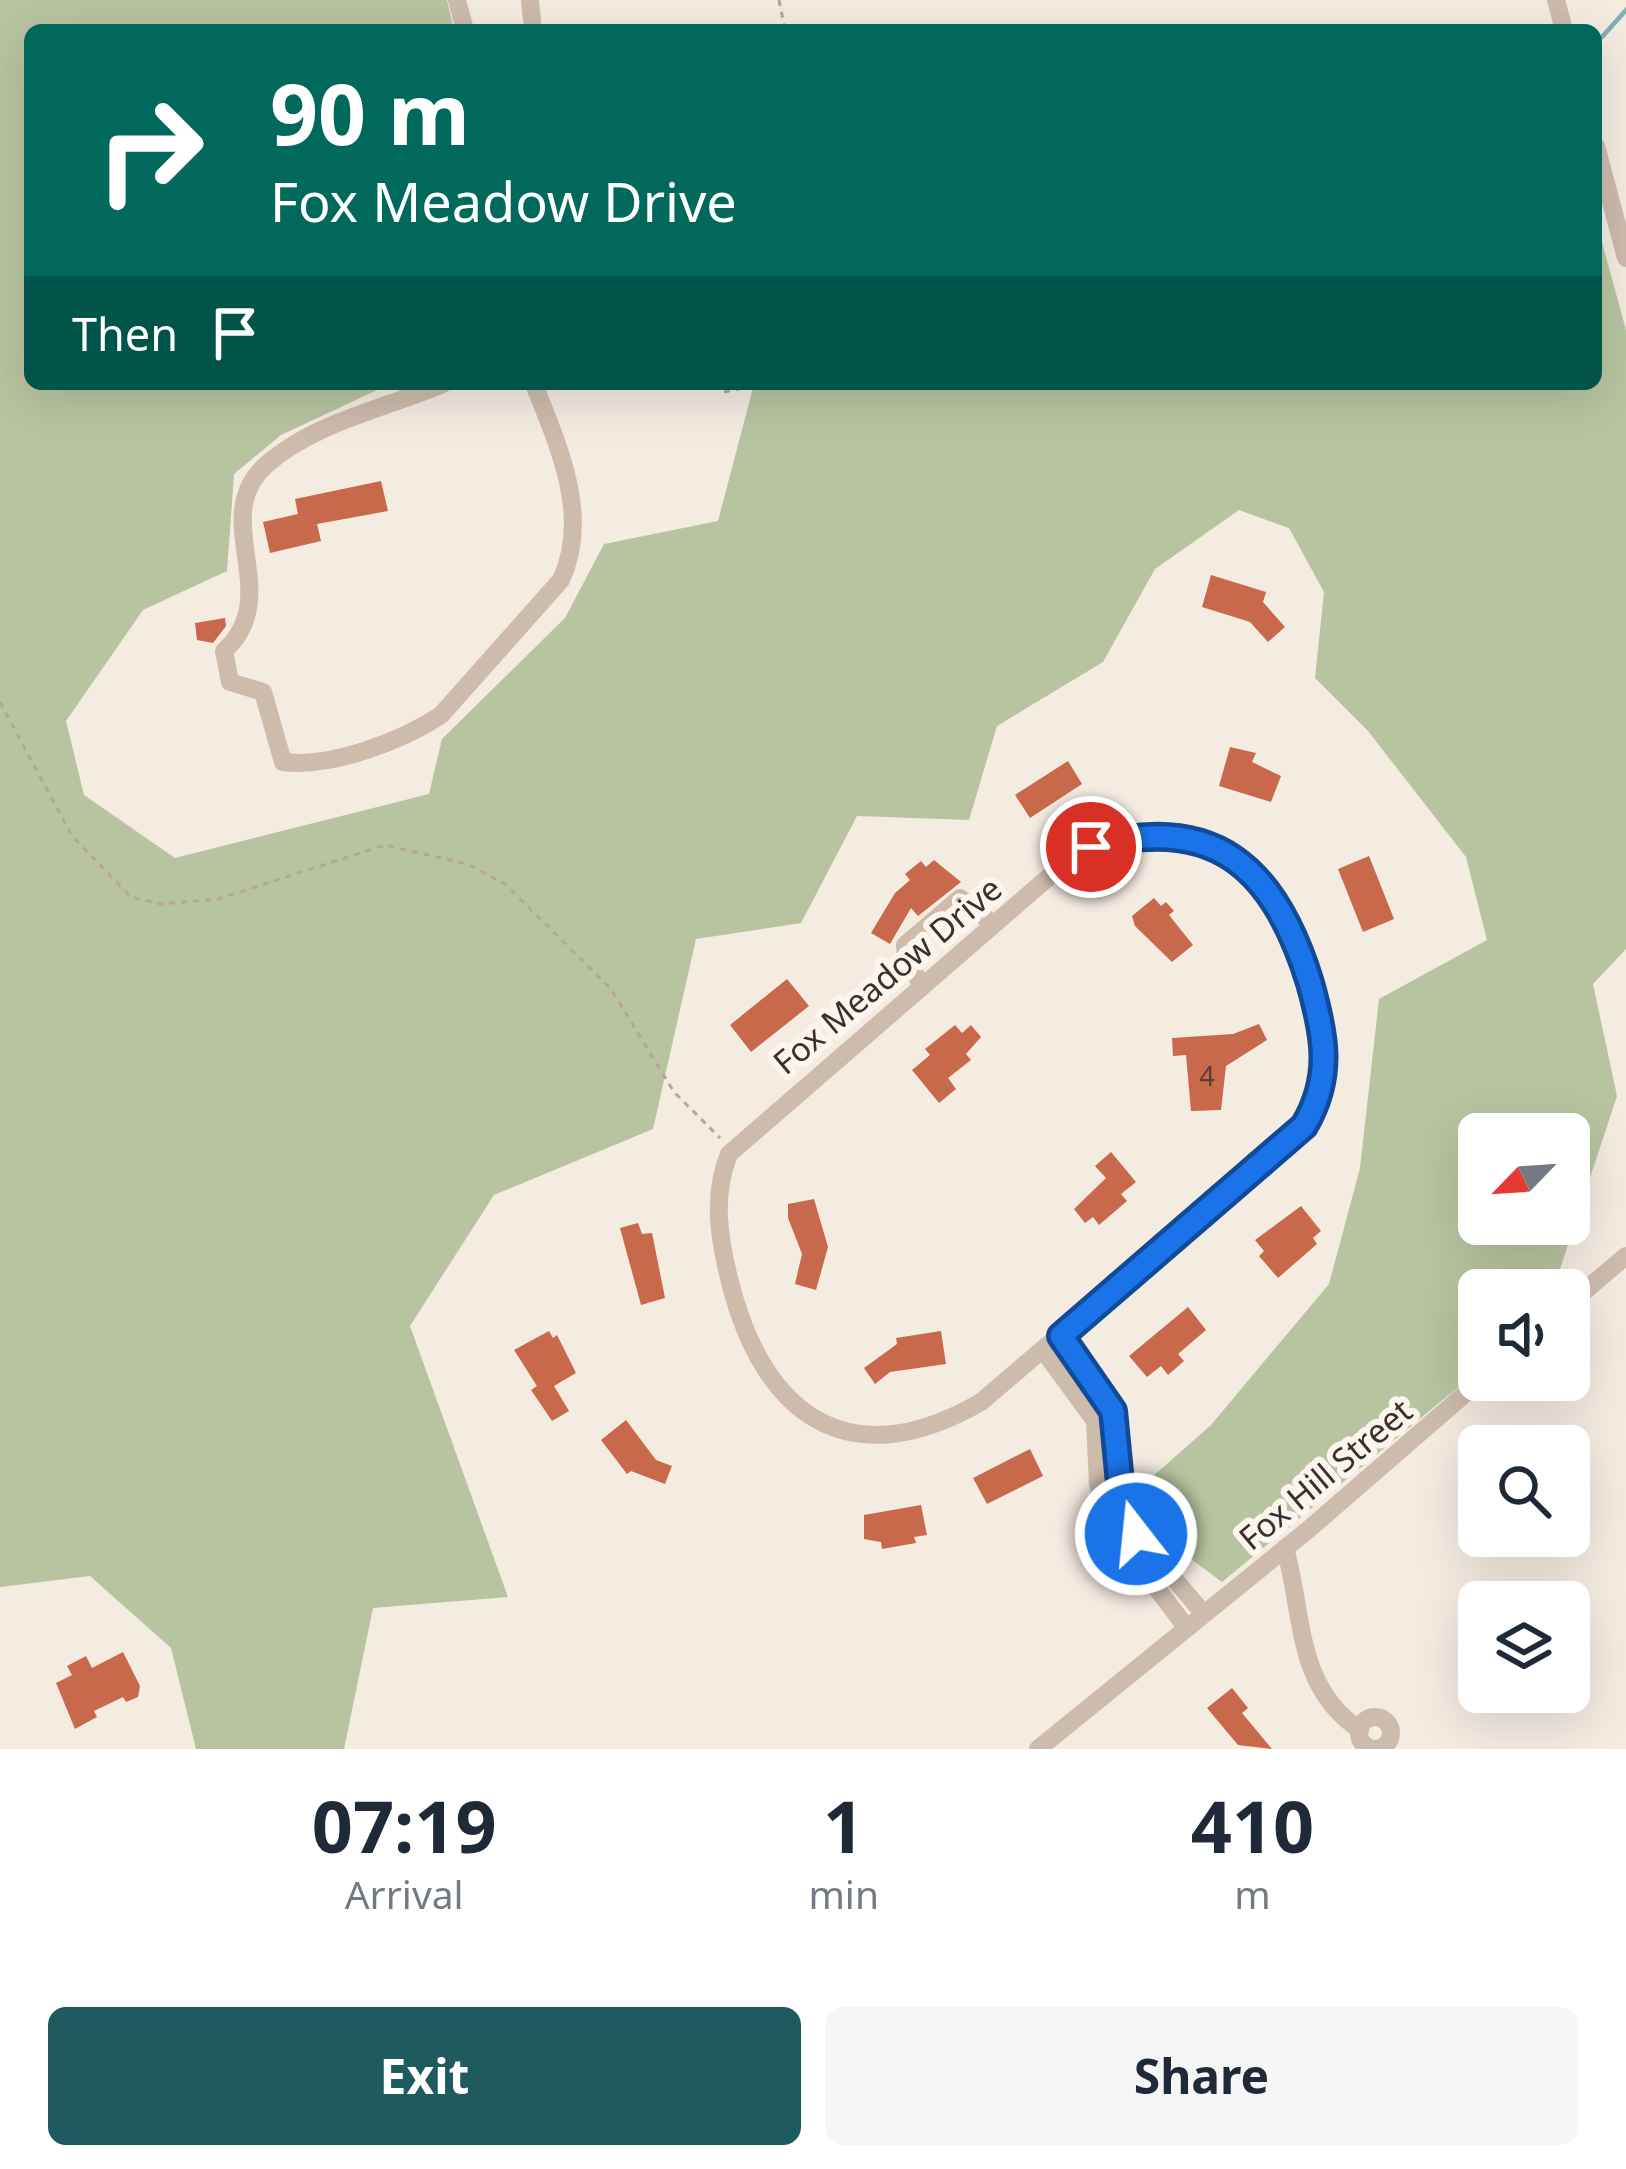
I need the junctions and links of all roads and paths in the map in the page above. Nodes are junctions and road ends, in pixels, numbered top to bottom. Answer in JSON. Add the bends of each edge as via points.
{"nodes":[{"id":1,"x":1602,"y":168,"type":"edge"},
{"id":2,"x":1626,"y":258,"type":"edge"},
{"id":3,"x":427,"y":390,"type":"edge"},
{"id":4,"x":536,"y":390,"type":"edge"},
{"id":5,"x":734,"y":390,"type":"edge"},
{"id":6,"x":724,"y":392,"type":"dead end"},
{"id":7,"x":0,"y":702,"type":"edge"},
{"id":8,"x":993,"y":924,"type":"junction"},
{"id":9,"x":922,"y":984,"type":"junction"},
{"id":10,"x":732,"y":1150,"type":"junction"},
{"id":11,"x":1626,"y":1256,"type":"edge"},
{"id":12,"x":1590,"y":1286,"type":"edge"},
{"id":13,"x":1061,"y":1336,"type":"junction"},
{"id":14,"x":1043,"y":1351,"type":"junction"},
{"id":15,"x":1458,"y":1399,"type":"edge"},
{"id":16,"x":1286,"y":1548,"type":"junction"},
{"id":17,"x":1204,"y":1614,"type":"junction"},
{"id":18,"x":1186,"y":1628,"type":"junction"},
{"id":19,"x":1364,"y":1742,"type":"edge"},
{"id":20,"x":1038,"y":1749,"type":"edge"}],
"edges":[{"from":1,"to":2,"type":"street"},
{"from":3,"to":4,"type":"street","via":[[310,436],[264,466],[248,487],[241,512],[246,628],[223,661],[230,682],[263,692],[283,762],[347,753],[420,729],[560,580],[572,555],[574,518]]},
{"from":5,"to":6,"type":"path"},
{"from":7,"to":10,"type":"path","via":[[72,836],[131,896],[161,904],[218,899],[385,845],[467,864],[505,884],[610,989],[674,1092]]},
{"from":8,"to":9,"type":"street","name":"Fox Meadow Drive"},
{"from":8,"to":9,"type":"street","via":[[960,898],[905,946]]},
{"from":8,"to":13,"type":"street","name":"Fox Meadow Drive","via":[[1091,847],[1162,834],[1205,843],[1238,862],[1282,909],[1321,1023],[1326,1079],[1304,1126]]},
{"from":9,"to":10,"type":"street","name":"Fox Meadow Drive"},
{"from":10,"to":14,"type":"street","name":"Fox Meadow Drive","via":[[719,1179],[718,1210],[741,1323],[754,1357],[800,1409],[828,1426],[908,1436],[981,1402]]},
{"from":11,"to":12,"type":"street"},
{"from":13,"to":14,"type":"street","name":"Fox Meadow Drive"},
{"from":13,"to":17,"type":"street","via":[[1113,1411],[1121,1493],[1136,1534]]},
{"from":14,"to":18,"type":"street","via":[[1095,1420],[1098,1484],[1115,1532]]},
{"from":15,"to":16,"type":"street","name":"Fox Hill Street"},
{"from":16,"to":17,"type":"street","name":"Fox Hill Street"},
{"from":16,"to":19,"type":"street","via":[[1306,1663]]},
{"from":17,"to":18,"type":"street","name":"Fox Hill Street"},
{"from":18,"to":20,"type":"street","name":"Fox Hill Street"}]}
